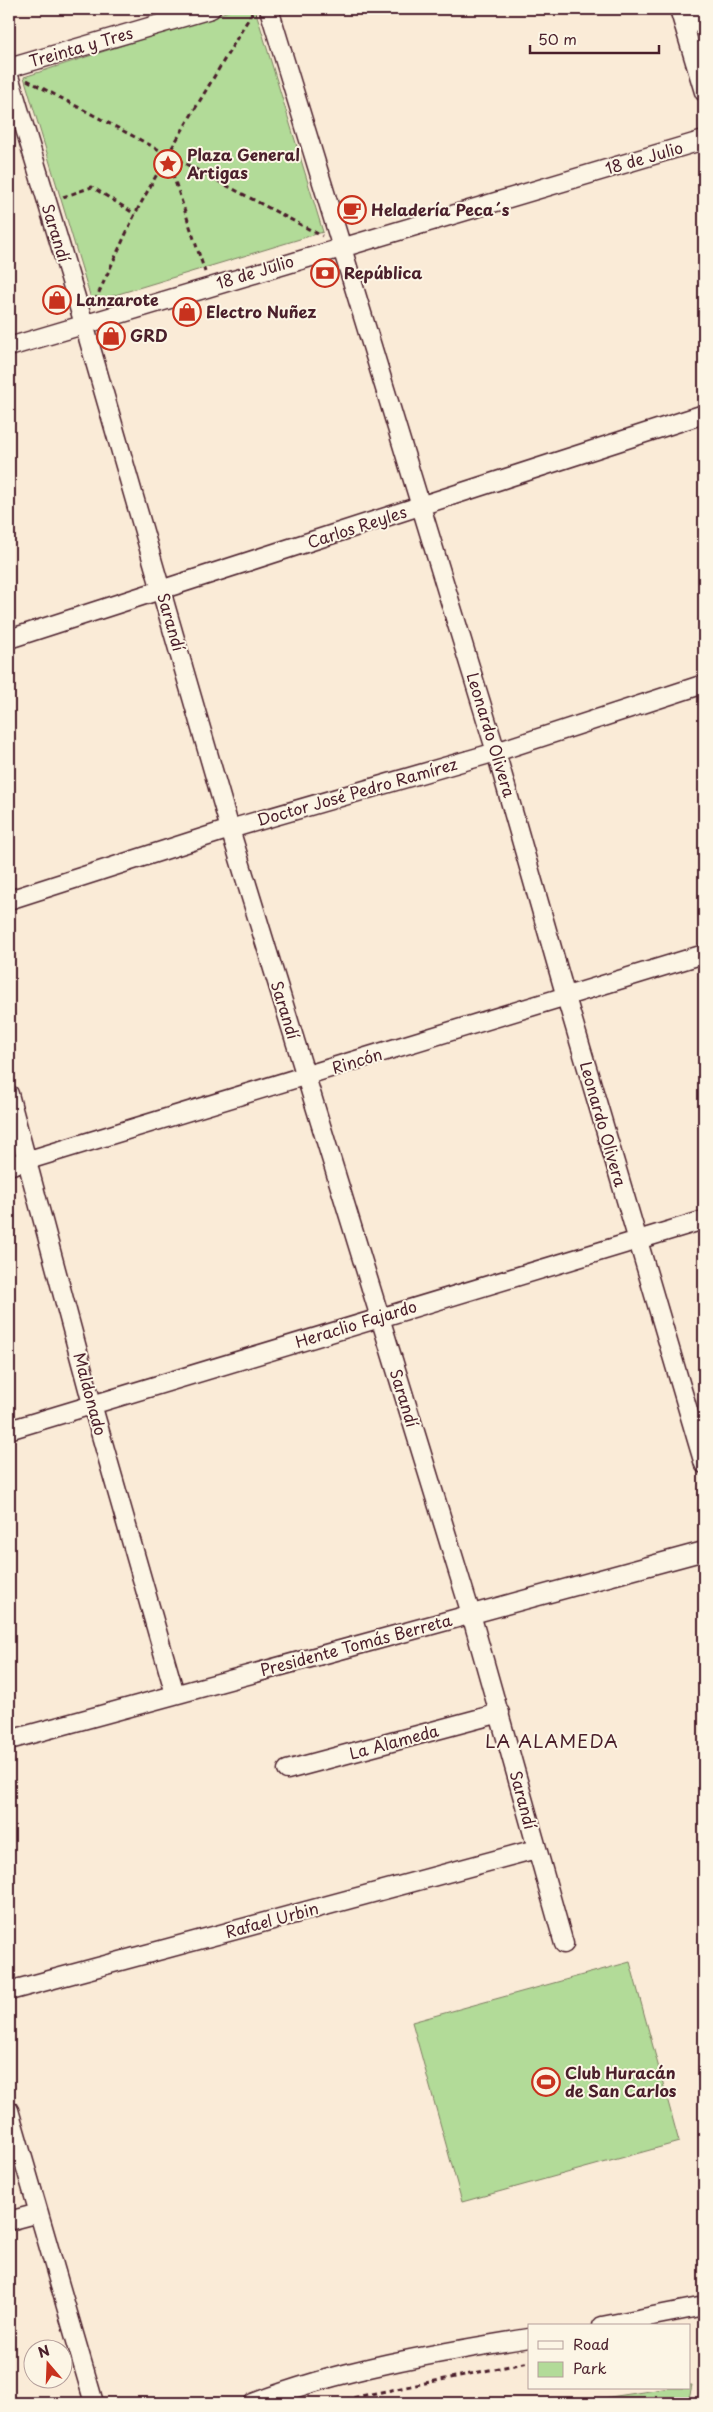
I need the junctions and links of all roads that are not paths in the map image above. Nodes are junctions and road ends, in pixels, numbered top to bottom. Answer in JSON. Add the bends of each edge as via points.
{"nodes":[{"id":1,"x":211,"y":9,"type":"edge"},
{"id":2,"x":269,"y":9,"type":"edge"},
{"id":3,"x":682,"y":17,"type":"edge"},
{"id":4,"x":704,"y":20,"type":"edge"},
{"id":5,"x":9,"y":68,"type":"edge"},
{"id":6,"x":17,"y":78,"type":"edge"},
{"id":7,"x":704,"y":92,"type":"edge"},
{"id":8,"x":704,"y":140,"type":"edge"},
{"id":9,"x":341,"y":246,"type":"junction"},
{"id":10,"x":84,"y":324,"type":"junction"},
{"id":11,"x":9,"y":347,"type":"edge"},
{"id":12,"x":704,"y":414,"type":"edge"},
{"id":13,"x":420,"y":507,"type":"junction"},
{"id":14,"x":162,"y":590,"type":"junction"},
{"id":15,"x":9,"y":639,"type":"edge"},
{"id":16,"x":704,"y":684,"type":"edge"},
{"id":17,"x":496,"y":752,"type":"junction"},
{"id":18,"x":230,"y":829,"type":"junction"},
{"id":19,"x":9,"y":900,"type":"edge"},
{"id":20,"x":704,"y":954,"type":"edge"},
{"id":21,"x":566,"y":997,"type":"junction"},
{"id":22,"x":305,"y":1076,"type":"junction"},
{"id":23,"x":9,"y":1094,"type":"edge"},
{"id":24,"x":27,"y":1161,"type":"junction"},
{"id":25,"x":9,"y":1166,"type":"edge"},
{"id":26,"x":704,"y":1220,"type":"edge"},
{"id":27,"x":637,"y":1240,"type":"junction"},
{"id":28,"x":379,"y":1318,"type":"junction"},
{"id":29,"x":92,"y":1404,"type":"junction"},
{"id":30,"x":9,"y":1430,"type":"edge"},
{"id":31,"x":704,"y":1464,"type":"edge"},
{"id":32,"x":704,"y":1551,"type":"edge"},
{"id":33,"x":471,"y":1614,"type":"junction"},
{"id":34,"x":175,"y":1694,"type":"junction"},
{"id":35,"x":500,"y":1713,"type":"junction"},
{"id":36,"x":9,"y":1740,"type":"edge"},
{"id":37,"x":287,"y":1770,"type":"dead end"},
{"id":38,"x":536,"y":1849,"type":"junction"},
{"id":39,"x":564,"y":1944,"type":"dead end"},
{"id":40,"x":9,"y":1991,"type":"edge"},
{"id":41,"x":9,"y":2110,"type":"edge"},
{"id":42,"x":39,"y":2213,"type":"junction"},
{"id":43,"x":9,"y":2221,"type":"edge"},
{"id":44,"x":704,"y":2306,"type":"edge"},
{"id":45,"x":612,"y":2324,"type":"edge"},
{"id":46,"x":528,"y":2338,"type":"edge"},
{"id":47,"x":94,"y":2403,"type":"edge"},
{"id":48,"x":253,"y":2403,"type":"edge"}],
"edges":[{"from":1,"to":5,"type":"street","name":"Treinta y Tres"},
{"from":2,"to":9,"type":"street","name":"Leonardo Olivera"},
{"from":3,"to":4,"type":"street"},
{"from":3,"to":7,"type":"street"},
{"from":6,"to":10,"type":"street","name":"Sarandí"},
{"from":8,"to":9,"type":"street","name":"18 de Julio"},
{"from":9,"to":10,"type":"street","name":"18 de Julio"},
{"from":9,"to":13,"type":"street","name":"Leonardo Olivera"},
{"from":10,"to":11,"type":"street","name":"18 de Julio"},
{"from":10,"to":14,"type":"street","name":"Sarandí"},
{"from":12,"to":13,"type":"street","name":"Carlos Reyles"},
{"from":13,"to":14,"type":"street","name":"Carlos Reyles"},
{"from":13,"to":17,"type":"street","name":"Leonardo Olivera"},
{"from":14,"to":15,"type":"street","name":"Carlos Reyles"},
{"from":14,"to":18,"type":"street","name":"Sarandí"},
{"from":16,"to":17,"type":"street","name":"Doctor José Pedro Ramírez"},
{"from":17,"to":18,"type":"street","name":"Doctor José Pedro Ramírez"},
{"from":17,"to":21,"type":"street","name":"Leonardo Olivera"},
{"from":18,"to":19,"type":"street","name":"Doctor José Pedro Ramírez"},
{"from":18,"to":22,"type":"street","name":"Sarandí"},
{"from":20,"to":21,"type":"street","name":"Rincón"},
{"from":21,"to":22,"type":"street","name":"Rincón"},
{"from":21,"to":27,"type":"street","name":"Leonardo Olivera"},
{"from":22,"to":24,"type":"street","name":"Rincón"},
{"from":22,"to":28,"type":"street","name":"Sarandí"},
{"from":23,"to":24,"type":"street","name":"Maldonado"},
{"from":24,"to":25,"type":"street","name":"Rincón"},
{"from":24,"to":29,"type":"street","name":"Maldonado"},
{"from":26,"to":27,"type":"street","name":"Heraclio Fajardo"},
{"from":27,"to":28,"type":"street","name":"Heraclio Fajardo"},
{"from":27,"to":31,"type":"street","name":"Leonardo Olivera"},
{"from":28,"to":29,"type":"street","name":"Heraclio Fajardo"},
{"from":28,"to":33,"type":"street","name":"Sarandí"},
{"from":29,"to":30,"type":"street","name":"Heraclio Fajardo"},
{"from":29,"to":34,"type":"street","name":"Maldonado"},
{"from":32,"to":33,"type":"street","name":"Presidente Tomás Berreta"},
{"from":33,"to":34,"type":"street","name":"Presidente Tomás Berreta"},
{"from":33,"to":35,"type":"street","name":"Sarandí"},
{"from":34,"to":36,"type":"street","name":"Presidente Tomás Berreta"},
{"from":35,"to":37,"type":"street","name":"La Alameda"},
{"from":35,"to":38,"type":"street","name":"Sarandí"},
{"from":38,"to":39,"type":"street","name":"Sarandí"},
{"from":38,"to":40,"type":"street","name":"Rafael Urbin"},
{"from":41,"to":42,"type":"street"},
{"from":42,"to":43,"type":"street"},
{"from":42,"to":47,"type":"street"},
{"from":44,"to":45,"type":"street"},
{"from":46,"to":48,"type":"street","via":[[398,2361],[288,2390]]}]}
